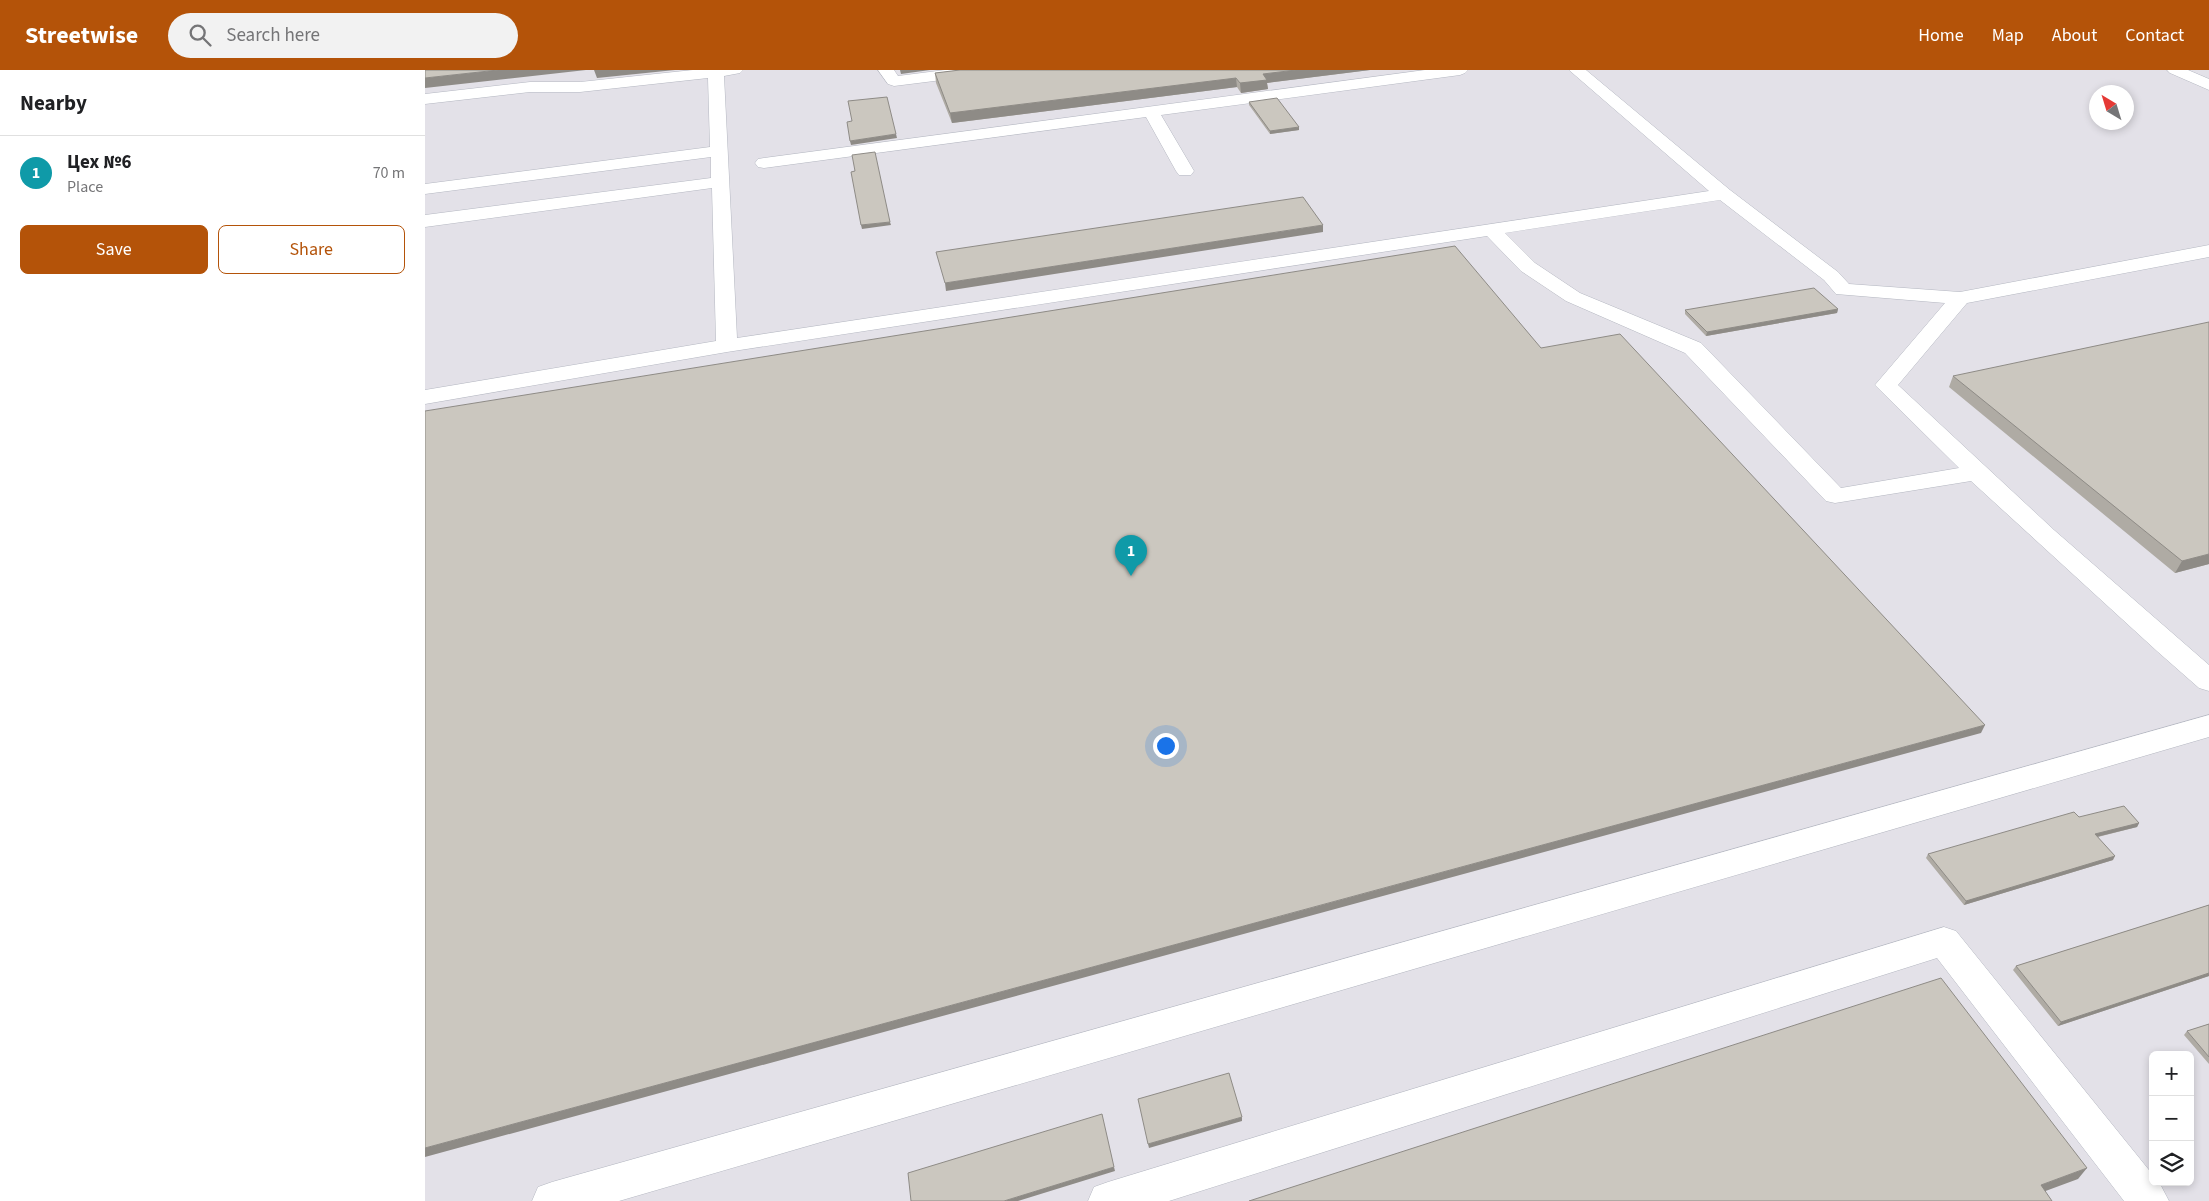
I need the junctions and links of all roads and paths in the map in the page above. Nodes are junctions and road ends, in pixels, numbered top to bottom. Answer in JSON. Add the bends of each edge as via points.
{"nodes":[{"id":1,"x":735,"y":70,"type":"edge"},
{"id":2,"x":886,"y":70,"type":"edge"},
{"id":3,"x":982,"y":70,"type":"edge"},
{"id":4,"x":1460,"y":70,"type":"edge"},
{"id":5,"x":1577,"y":70,"type":"edge"},
{"id":6,"x":2175,"y":70,"type":"edge"},
{"id":7,"x":716,"y":72,"type":"junction"},
{"id":8,"x":2209,"y":85,"type":"edge"},
{"id":9,"x":425,"y":99,"type":"edge"},
{"id":10,"x":1151,"y":111,"type":"junction"},
{"id":11,"x":719,"y":151,"type":"junction"},
{"id":12,"x":764,"y":163,"type":"dead end"},
{"id":13,"x":1185,"y":171,"type":"dead end"},
{"id":14,"x":720,"y":182,"type":"junction"},
{"id":15,"x":425,"y":189,"type":"edge"},
{"id":16,"x":1724,"y":194,"type":"junction"},
{"id":17,"x":425,"y":221,"type":"edge"},
{"id":18,"x":1491,"y":229,"type":"junction"},
{"id":19,"x":2209,"y":251,"type":"edge"},
{"id":20,"x":1960,"y":298,"type":"junction"},
{"id":21,"x":727,"y":346,"type":"junction"},
{"id":22,"x":425,"y":397,"type":"edge"},
{"id":23,"x":1975,"y":472,"type":"junction"},
{"id":24,"x":2209,"y":681,"type":"edge"},
{"id":25,"x":2209,"y":726,"type":"edge"},
{"id":26,"x":552,"y":1201,"type":"edge"},
{"id":27,"x":1109,"y":1201,"type":"edge"},
{"id":28,"x":2149,"y":1201,"type":"edge"}],
"edges":[{"from":1,"to":7,"type":"lane"},
{"from":2,"to":3,"type":"lane","via":[[894,81]]},
{"from":4,"to":10,"type":"lane"},
{"from":5,"to":16,"type":"lane"},
{"from":6,"to":8,"type":"lane"},
{"from":7,"to":9,"type":"lane"},
{"from":7,"to":11,"type":"lane"},
{"from":10,"to":12,"type":"lane"},
{"from":10,"to":13,"type":"lane"},
{"from":11,"to":14,"type":"lane"},
{"from":11,"to":15,"type":"lane"},
{"from":14,"to":17,"type":"lane"},
{"from":14,"to":21,"type":"lane"},
{"from":16,"to":18,"type":"lane"},
{"from":16,"to":20,"type":"lane","via":[[1831,276],[1843,290]]},
{"from":18,"to":21,"type":"lane"},
{"from":18,"to":23,"type":"lane","via":[[1528,267],[1573,297],[1693,348],[1835,496]]},
{"from":19,"to":20,"type":"lane"},
{"from":20,"to":23,"type":"lane","via":[[1886,385]]},
{"from":21,"to":22,"type":"lane"},
{"from":23,"to":24,"type":"lane","via":[[2091,579]]},
{"from":25,"to":26,"type":"lane"},
{"from":27,"to":28,"type":"lane","via":[[1944,941]]}]}
